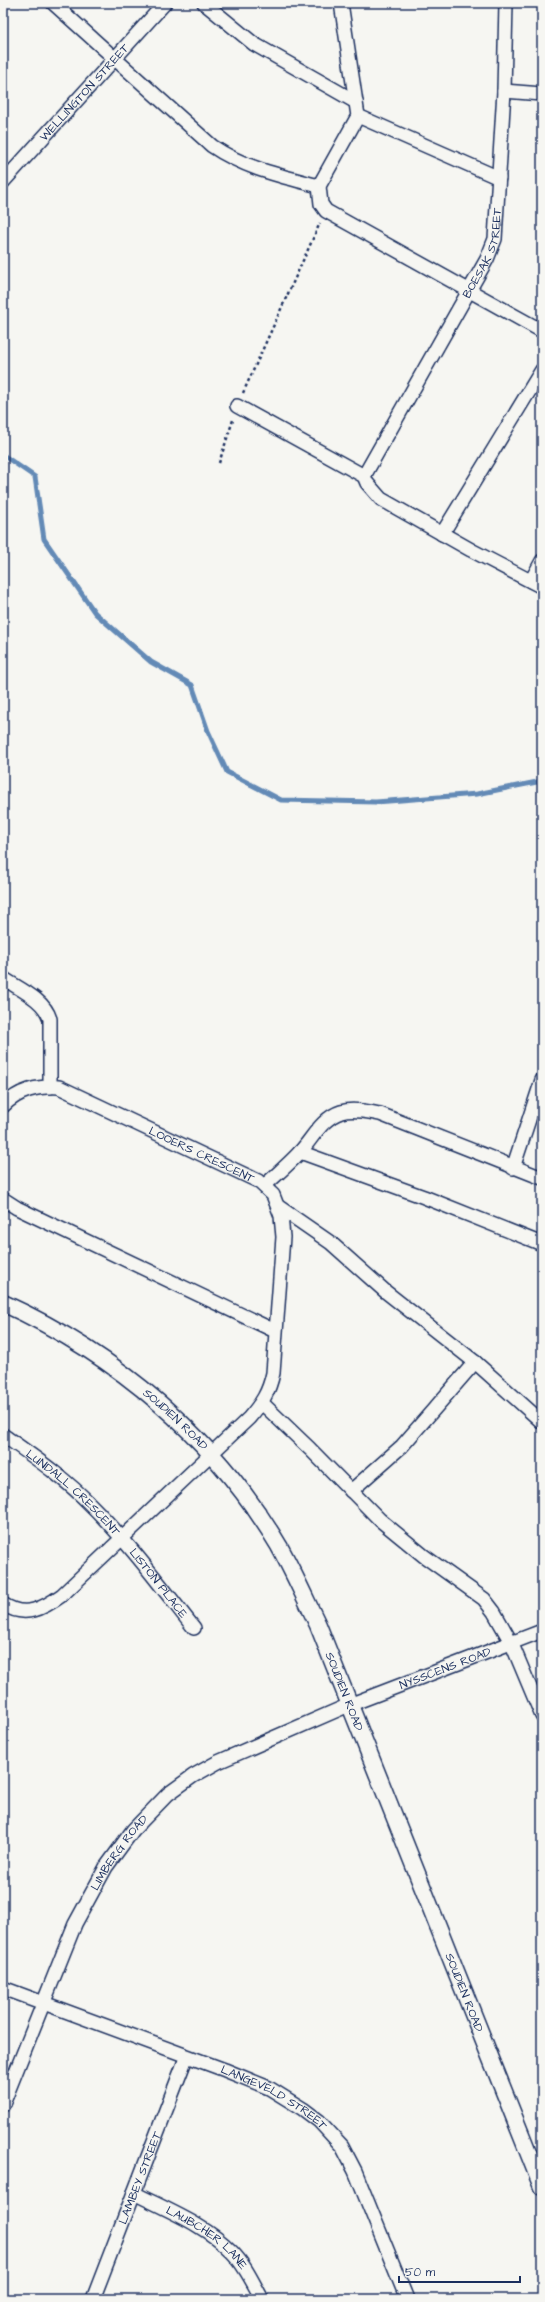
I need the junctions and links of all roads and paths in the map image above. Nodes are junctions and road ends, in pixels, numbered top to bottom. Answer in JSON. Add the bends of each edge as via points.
{"nodes":[{"id":1,"x":53,"y":3,"type":"edge"},
{"id":2,"x":165,"y":3,"type":"edge"},
{"id":3,"x":204,"y":3,"type":"edge"},
{"id":4,"x":341,"y":3,"type":"edge"},
{"id":5,"x":506,"y":3,"type":"edge"},
{"id":6,"x":115,"y":59,"type":"junction"},
{"id":7,"x":504,"y":91,"type":"junction"},
{"id":8,"x":542,"y":94,"type":"edge"},
{"id":9,"x":356,"y":102,"type":"junction"},
{"id":10,"x":358,"y":116,"type":"junction"},
{"id":11,"x":499,"y":178,"type":"junction"},
{"id":12,"x":3,"y":182,"type":"edge"},
{"id":13,"x":319,"y":186,"type":"junction"},
{"id":14,"x":326,"y":211,"type":"junction"},
{"id":15,"x":469,"y":291,"type":"junction"},
{"id":16,"x":542,"y":330,"type":"edge"},
{"id":17,"x":542,"y":370,"type":"edge"},
{"id":18,"x":237,"y":406,"type":"junction"},
{"id":19,"x":219,"y":464,"type":"dead end"},
{"id":20,"x":364,"y":476,"type":"junction"},
{"id":21,"x":442,"y":534,"type":"junction"},
{"id":22,"x":542,"y":561,"type":"edge"},
{"id":23,"x":536,"y":584,"type":"edge"},
{"id":24,"x":3,"y":978,"type":"edge"},
{"id":25,"x":542,"y":1080,"type":"edge"},
{"id":26,"x":50,"y":1087,"type":"junction"},
{"id":27,"x":3,"y":1106,"type":"edge"},
{"id":28,"x":300,"y":1152,"type":"junction"},
{"id":29,"x":513,"y":1168,"type":"junction"},
{"id":30,"x":542,"y":1178,"type":"edge"},
{"id":31,"x":264,"y":1186,"type":"junction"},
{"id":32,"x":3,"y":1199,"type":"edge"},
{"id":33,"x":279,"y":1207,"type":"junction"},
{"id":34,"x":542,"y":1244,"type":"edge"},
{"id":35,"x":3,"y":1303,"type":"edge"},
{"id":36,"x":275,"y":1331,"type":"junction"},
{"id":37,"x":475,"y":1362,"type":"junction"},
{"id":38,"x":262,"y":1404,"type":"junction"},
{"id":39,"x":542,"y":1422,"type":"edge"},
{"id":40,"x":3,"y":1435,"type":"edge"},
{"id":41,"x":211,"y":1454,"type":"junction"},
{"id":42,"x":351,"y":1492,"type":"junction"},
{"id":43,"x":122,"y":1539,"type":"junction"},
{"id":44,"x":3,"y":1604,"type":"edge"},
{"id":45,"x":194,"y":1628,"type":"dead end"},
{"id":46,"x":542,"y":1631,"type":"edge"},
{"id":47,"x":511,"y":1642,"type":"junction"},
{"id":48,"x":349,"y":1705,"type":"junction"},
{"id":49,"x":542,"y":1716,"type":"edge"},
{"id":50,"x":3,"y":1988,"type":"edge"},
{"id":51,"x":43,"y":2002,"type":"junction"},
{"id":52,"x":186,"y":2058,"type":"junction"},
{"id":53,"x":3,"y":2104,"type":"edge"},
{"id":54,"x":542,"y":2187,"type":"edge"},
{"id":55,"x":134,"y":2193,"type":"junction"},
{"id":56,"x":93,"y":2299,"type":"edge"},
{"id":57,"x":262,"y":2299,"type":"edge"},
{"id":58,"x":407,"y":2299,"type":"edge"}],
"edges":[{"from":1,"to":6,"type":"street"},
{"from":2,"to":6,"type":"street","name":"WELLINGTON STREET"},
{"from":3,"to":9,"type":"street","via":[[254,44]]},
{"from":4,"to":9,"type":"street"},
{"from":5,"to":7,"type":"street","name":"BOESAK STREET"},
{"from":6,"to":12,"type":"street","name":"WELLINGTON STREET"},
{"from":6,"to":13,"type":"street","via":[[212,146],[231,159]]},
{"from":7,"to":8,"type":"street"},
{"from":7,"to":11,"type":"street","name":"BOESAK STREET"},
{"from":9,"to":10,"type":"street"},
{"from":10,"to":11,"type":"street"},
{"from":10,"to":13,"type":"street"},
{"from":11,"to":15,"type":"street","name":"BOESAK STREET","via":[[495,239]]},
{"from":13,"to":14,"type":"street","via":[[321,204]]},
{"from":14,"to":15,"type":"street"},
{"from":14,"to":18,"type":"path"},
{"from":15,"to":16,"type":"street"},
{"from":15,"to":20,"type":"street","name":"BOESAK STREET"},
{"from":17,"to":21,"type":"street"},
{"from":18,"to":19,"type":"path"},
{"from":18,"to":20,"type":"street"},
{"from":20,"to":21,"type":"street","via":[[381,499]]},
{"from":21,"to":23,"type":"street"},
{"from":22,"to":23,"type":"street"},
{"from":24,"to":26,"type":"street","via":[[47,1011],[50,1019]]},
{"from":25,"to":29,"type":"street"},
{"from":26,"to":27,"type":"street","name":"LOOERS CRESCENT","via":[[28,1090],[12,1097]]},
{"from":26,"to":31,"type":"street","name":"LOOERS CRESCENT","via":[[59,1087]]},
{"from":28,"to":29,"type":"street","via":[[330,1119],[341,1112],[354,1110],[380,1114]]},
{"from":28,"to":31,"type":"street"},
{"from":28,"to":34,"type":"street","via":[[424,1197]]},
{"from":29,"to":30,"type":"street"},
{"from":31,"to":33,"type":"street","name":"LOOERS CRESCENT","via":[[273,1195]]},
{"from":32,"to":36,"type":"street"},
{"from":33,"to":36,"type":"street","name":"LOOERS CRESCENT","via":[[283,1237]]},
{"from":33,"to":37,"type":"street","via":[[331,1242],[386,1292]]},
{"from":35,"to":41,"type":"street","name":"SOUDIEN ROAD","via":[[37,1319],[112,1365],[143,1388]]},
{"from":36,"to":38,"type":"street","name":"LOOERS CRESCENT","via":[[273,1373]]},
{"from":37,"to":39,"type":"street"},
{"from":37,"to":42,"type":"street","via":[[402,1446]]},
{"from":38,"to":41,"type":"street","name":"LOOERS CRESCENT"},
{"from":38,"to":42,"type":"street","via":[[310,1448]]},
{"from":40,"to":43,"type":"street","name":"LUNDALL CRESCENT","via":[[51,1469],[91,1505]]},
{"from":41,"to":43,"type":"street","name":"LUNDALL CRESCENT"},
{"from":41,"to":48,"type":"street","name":"SOUDIEN ROAD","via":[[246,1497],[278,1546],[318,1625]]},
{"from":42,"to":47,"type":"street","via":[[380,1520],[484,1599]]},
{"from":43,"to":44,"type":"street","name":"LUNDALL CRESCENT","via":[[45,1608],[24,1612]]},
{"from":43,"to":45,"type":"street","name":"LISTON PLACE"},
{"from":46,"to":47,"type":"street","name":"NYSSCENS ROAD"},
{"from":47,"to":48,"type":"street","name":"NYSSCENS ROAD"},
{"from":47,"to":49,"type":"street"},
{"from":48,"to":51,"type":"street","name":"LIMBERG ROAD","via":[[218,1762],[168,1794],[133,1830],[106,1867],[75,1924]]},
{"from":48,"to":54,"type":"street","name":"SOUDIEN ROAD"},
{"from":50,"to":51,"type":"street","name":"LANGEVELD STREET"},
{"from":51,"to":52,"type":"street","name":"LANGEVELD STREET"},
{"from":51,"to":53,"type":"street","name":"LIMBERG ROAD"},
{"from":52,"to":55,"type":"street","name":"LAMBEY STREET"},
{"from":52,"to":58,"type":"street","name":"LANGEVELD STREET","via":[[269,2088],[319,2121],[342,2146],[355,2171]]},
{"from":55,"to":56,"type":"street","name":"LAMBEY STREET"},
{"from":55,"to":57,"type":"street","name":"LAUBCHER LANE","via":[[213,2234],[233,2252],[246,2269]]}]}
